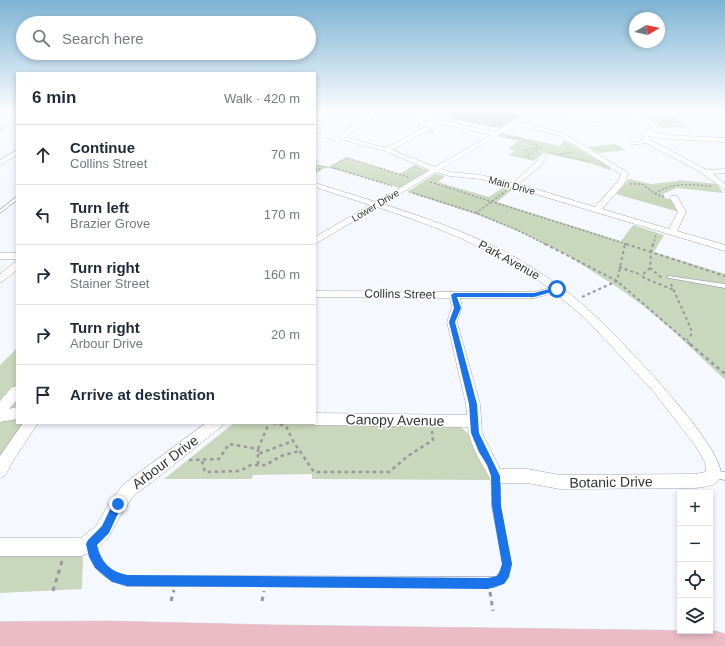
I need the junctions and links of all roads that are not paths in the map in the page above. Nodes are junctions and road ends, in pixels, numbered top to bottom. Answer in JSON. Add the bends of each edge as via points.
{"nodes":[{"id":1,"x":350,"y":140,"type":"edge"},
{"id":2,"x":408,"y":140,"type":"edge"},
{"id":3,"x":485,"y":140,"type":"edge"},
{"id":4,"x":571,"y":140,"type":"edge"},
{"id":5,"x":647,"y":141,"type":"joint"},
{"id":6,"x":633,"y":144,"type":"dead end"},
{"id":7,"x":387,"y":150,"type":"junction"},
{"id":8,"x":16,"y":153,"type":"edge"},
{"id":9,"x":542,"y":159,"type":"road end"},
{"id":10,"x":0,"y":164,"type":"edge"},
{"id":11,"x":436,"y":170,"type":"junction"},
{"id":12,"x":725,"y":171,"type":"edge"},
{"id":13,"x":705,"y":172,"type":"junction"},
{"id":14,"x":316,"y":185,"type":"edge"},
{"id":15,"x":512,"y":186,"type":"junction"},
{"id":16,"x":725,"y":188,"type":"edge"},
{"id":17,"x":674,"y":198,"type":"road end"},
{"id":18,"x":16,"y":199,"type":"edge"},
{"id":19,"x":376,"y":205,"type":"junction"},
{"id":20,"x":597,"y":210,"type":"junction"},
{"id":21,"x":0,"y":212,"type":"edge"},
{"id":22,"x":672,"y":232,"type":"junction"},
{"id":23,"x":316,"y":240,"type":"edge"},
{"id":24,"x":725,"y":248,"type":"edge"},
{"id":25,"x":0,"y":256,"type":"edge"},
{"id":26,"x":16,"y":256,"type":"edge"},
{"id":27,"x":16,"y":258,"type":"edge"},
{"id":28,"x":16,"y":266,"type":"edge"},
{"id":29,"x":3,"y":277,"type":"edge"},
{"id":30,"x":670,"y":277,"type":"dead end"},
{"id":31,"x":725,"y":286,"type":"edge"},
{"id":32,"x":557,"y":289,"type":"junction"},
{"id":33,"x":316,"y":294,"type":"edge"},
{"id":34,"x":454,"y":295,"type":"junction"},
{"id":35,"x":16,"y":392,"type":"edge"},
{"id":36,"x":0,"y":410,"type":"edge"},
{"id":37,"x":16,"y":413,"type":"edge"},
{"id":38,"x":0,"y":416,"type":"edge"},
{"id":39,"x":316,"y":419,"type":"edge"},
{"id":40,"x":475,"y":421,"type":"junction"},
{"id":41,"x":30,"y":424,"type":"edge"},
{"id":42,"x":215,"y":424,"type":"edge"},
{"id":43,"x":0,"y":471,"type":"edge"},
{"id":44,"x":496,"y":476,"type":"junction"},
{"id":45,"x":719,"y":476,"type":"edge"},
{"id":46,"x":91,"y":544,"type":"junction"},
{"id":47,"x":0,"y":547,"type":"edge"},
{"id":48,"x":0,"y":637,"type":"edge"},
{"id":49,"x":716,"y":646,"type":"edge"}],
"edges":[{"from":1,"to":7,"type":"street","name":"Main Drive"},
{"from":2,"to":7,"type":"street"},
{"from":3,"to":11,"type":"street","name":"Lower Drive"},
{"from":4,"to":20,"type":"street","name":"Lower Drive","via":[[625,173],[621,182]]},
{"from":5,"to":6,"type":"street"},
{"from":5,"to":13,"type":"street"},
{"from":7,"to":11,"type":"street","name":"Main Drive"},
{"from":8,"to":10,"type":"street"},
{"from":9,"to":15,"type":"street"},
{"from":11,"to":15,"type":"street","name":"Main Drive","via":[[481,177]]},
{"from":11,"to":19,"type":"street","name":"Lower Drive"},
{"from":12,"to":13,"type":"street"},
{"from":13,"to":16,"type":"street","via":[[721,182]]},
{"from":14,"to":19,"type":"street","name":"Park Avenue"},
{"from":15,"to":20,"type":"street","name":"Main Drive"},
{"from":17,"to":22,"type":"street","via":[[682,212]]},
{"from":18,"to":21,"type":"lane"},
{"from":19,"to":23,"type":"street","name":"Lower Drive"},
{"from":19,"to":32,"type":"street","name":"Park Avenue","via":[[424,220],[477,242],[512,260]]},
{"from":20,"to":22,"type":"street","name":"Main Drive"},
{"from":22,"to":24,"type":"street","name":"Main Drive"},
{"from":25,"to":26,"type":"street"},
{"from":27,"to":29,"type":"street"},
{"from":28,"to":29,"type":"street"},
{"from":30,"to":31,"type":"lane"},
{"from":32,"to":34,"type":"street","name":"Collins Street","via":[[534,295]]},
{"from":32,"to":45,"type":"street","name":"Park Avenue","via":[[605,330],[677,410],[705,446]]},
{"from":33,"to":34,"type":"street","name":"Collins Street"},
{"from":34,"to":40,"type":"street","via":[[457,308],[452,322]]},
{"from":35,"to":36,"type":"street"},
{"from":37,"to":38,"type":"street"},
{"from":39,"to":40,"type":"street","name":"Canopy Avenue"},
{"from":40,"to":44,"type":"street","via":[[477,440]]},
{"from":41,"to":43,"type":"street"},
{"from":42,"to":46,"type":"street","name":"Arbour Drive","via":[[129,490],[118,504],[106,530]]},
{"from":44,"to":45,"type":"street","name":"Botanic Drive","via":[[527,476],[560,482],[695,481]]},
{"from":44,"to":46,"type":"lane","via":[[496,506],[507,564],[500,581],[127,581],[116,578],[98,565]]},
{"from":46,"to":47,"type":"street","via":[[82,547]]},
{"from":48,"to":49,"type":"main road","via":[[108,636]]}]}
